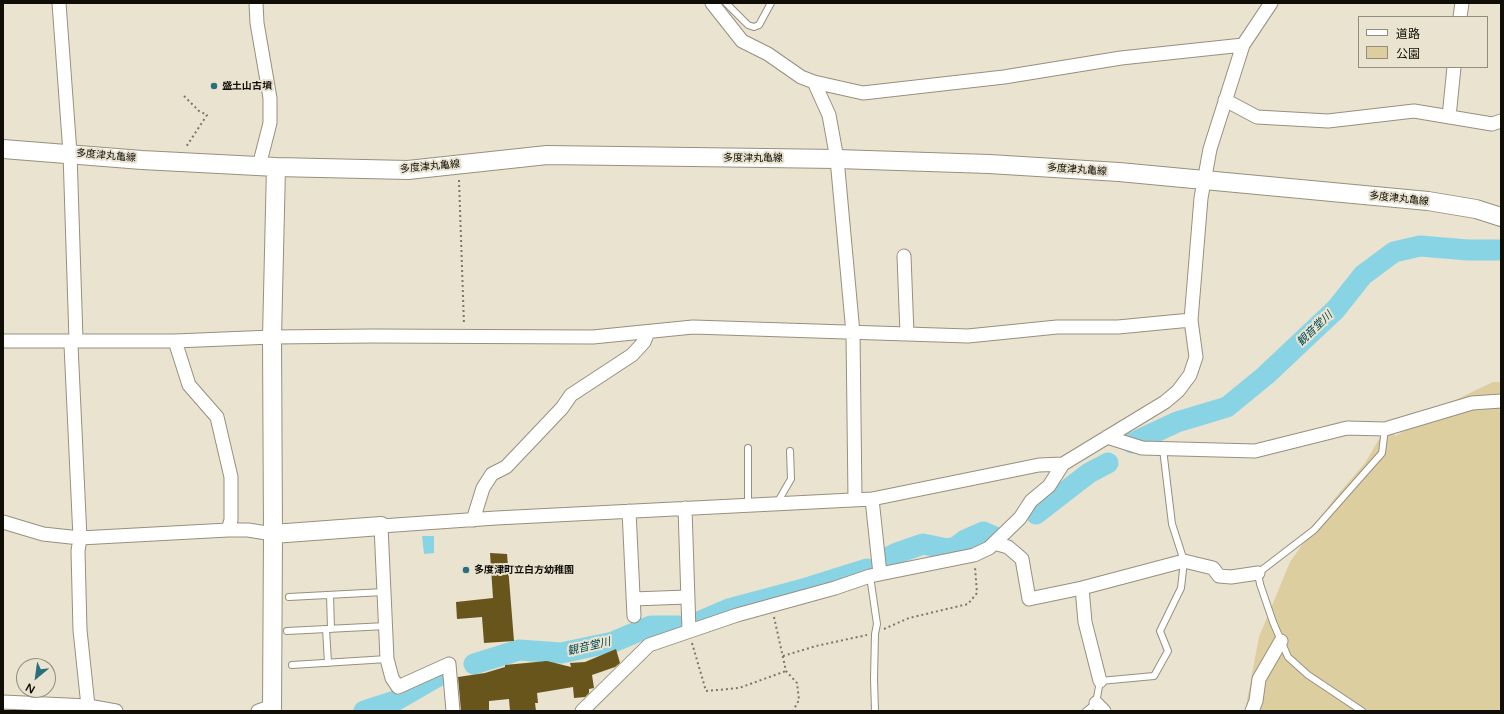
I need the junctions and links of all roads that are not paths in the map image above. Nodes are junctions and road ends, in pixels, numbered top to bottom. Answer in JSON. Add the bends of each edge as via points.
{"nodes":[{"id":1,"x":59,"y":3,"type":"edge"},
{"id":2,"x":256,"y":3,"type":"edge"},
{"id":3,"x":712,"y":3,"type":"edge"},
{"id":4,"x":726,"y":3,"type":"edge"},
{"id":5,"x":771,"y":3,"type":"edge"},
{"id":6,"x":1271,"y":3,"type":"edge"},
{"id":7,"x":1462,"y":3,"type":"edge"},
{"id":8,"x":1460,"y":16,"type":"edge"},
{"id":9,"x":1243,"y":45,"type":"junction"},
{"id":10,"x":1454,"y":68,"type":"edge"},
{"id":11,"x":814,"y":82,"type":"junction"},
{"id":12,"x":1224,"y":100,"type":"junction"},
{"id":13,"x":1449,"y":117,"type":"junction"},
{"id":14,"x":1501,"y":121,"type":"edge"},
{"id":15,"x":3,"y":149,"type":"edge"},
{"id":16,"x":70,"y":153,"type":"junction"},
{"id":17,"x":836,"y":159,"type":"junction"},
{"id":18,"x":267,"y":166,"type":"junction"},
{"id":19,"x":1204,"y":180,"type":"junction"},
{"id":20,"x":1501,"y":217,"type":"edge"},
{"id":21,"x":904,"y":256,"type":"dead end"},
{"id":22,"x":1191,"y":320,"type":"junction"},
{"id":23,"x":648,"y":332,"type":"junction"},
{"id":24,"x":853,"y":333,"type":"junction"},
{"id":25,"x":907,"y":334,"type":"junction"},
{"id":26,"x":272,"y":337,"type":"junction"},
{"id":27,"x":76,"y":340,"type":"junction"},
{"id":28,"x":3,"y":341,"type":"edge"},
{"id":29,"x":175,"y":341,"type":"junction"},
{"id":30,"x":1501,"y":401,"type":"edge"},
{"id":31,"x":1386,"y":429,"type":"junction"},
{"id":32,"x":1107,"y":437,"type":"junction"},
{"id":33,"x":748,"y":448,"type":"dead end"},
{"id":34,"x":1163,"y":449,"type":"junction"},
{"id":35,"x":790,"y":451,"type":"dead end"},
{"id":36,"x":1063,"y":464,"type":"junction"},
{"id":37,"x":855,"y":499,"type":"junction"},
{"id":38,"x":872,"y":499,"type":"junction"},
{"id":39,"x":776,"y":505,"type":"junction"},
{"id":40,"x":748,"y":506,"type":"junction"},
{"id":41,"x":685,"y":508,"type":"junction"},
{"id":42,"x":629,"y":511,"type":"junction"},
{"id":43,"x":473,"y":520,"type":"junction"},
{"id":44,"x":3,"y":522,"type":"edge"},
{"id":45,"x":382,"y":526,"type":"junction"},
{"id":46,"x":228,"y":530,"type":"junction"},
{"id":47,"x":273,"y":534,"type":"junction"},
{"id":48,"x":80,"y":538,"type":"junction"},
{"id":49,"x":994,"y":543,"type":"junction"},
{"id":50,"x":1184,"y":562,"type":"junction"},
{"id":51,"x":1258,"y":573,"type":"junction"},
{"id":52,"x":875,"y":575,"type":"junction"},
{"id":53,"x":1082,"y":588,"type":"junction"},
{"id":54,"x":384,"y":592,"type":"junction"},
{"id":55,"x":330,"y":595,"type":"junction"},
{"id":56,"x":289,"y":597,"type":"dead end"},
{"id":57,"x":687,"y":597,"type":"junction"},
{"id":58,"x":633,"y":598,"type":"junction"},
{"id":59,"x":634,"y":616,"type":"dead end"},
{"id":60,"x":386,"y":626,"type":"junction"},
{"id":61,"x":329,"y":629,"type":"junction"},
{"id":62,"x":287,"y":631,"type":"dead end"},
{"id":63,"x":689,"y":631,"type":"junction"},
{"id":64,"x":1281,"y":641,"type":"junction"},
{"id":65,"x":387,"y":659,"type":"junction"},
{"id":66,"x":328,"y":663,"type":"junction"},
{"id":67,"x":292,"y":665,"type":"dead end"},
{"id":68,"x":1100,"y":681,"type":"junction"},
{"id":69,"x":3,"y":702,"type":"edge"},
{"id":70,"x":88,"y":706,"type":"junction"},
{"id":71,"x":1095,"y":708,"type":"edge"},
{"id":72,"x":267,"y":709,"type":"edge"},
{"id":73,"x":116,"y":711,"type":"edge"},
{"id":74,"x":453,"y":711,"type":"edge"},
{"id":75,"x":582,"y":711,"type":"edge"},
{"id":76,"x":876,"y":711,"type":"edge"},
{"id":77,"x":1252,"y":711,"type":"edge"},
{"id":78,"x":1362,"y":711,"type":"edge"}],
"edges":[{"from":1,"to":16,"type":"street"},
{"from":2,"to":18,"type":"street","via":[[270,98]]},
{"from":3,"to":11,"type":"street","via":[[742,41],[768,54],[801,77]]},
{"from":4,"to":5,"type":"lane","via":[[748,25],[754,27],[759,25]]},
{"from":6,"to":9,"type":"street"},
{"from":7,"to":8,"type":"street"},
{"from":9,"to":11,"type":"street","via":[[1121,58],[1004,77],[863,93]]},
{"from":9,"to":12,"type":"street"},
{"from":10,"to":13,"type":"street"},
{"from":11,"to":17,"type":"street","via":[[829,115]]},
{"from":12,"to":13,"type":"street","via":[[1257,118],[1328,121],[1414,111]]},
{"from":12,"to":19,"type":"street"},
{"from":13,"to":14,"type":"street","via":[[1492,124]]},
{"from":15,"to":16,"type":"main road","name":"多度津丸亀線"},
{"from":16,"to":18,"type":"main road","name":"多度津丸亀線"},
{"from":16,"to":27,"type":"street"},
{"from":17,"to":18,"type":"main road","name":"多度津丸亀線","via":[[546,155],[408,170]]},
{"from":17,"to":19,"type":"main road","name":"多度津丸亀線","via":[[989,164]]},
{"from":17,"to":24,"type":"street"},
{"from":18,"to":26,"type":"main road"},
{"from":19,"to":20,"type":"main road","name":"多度津丸亀線","via":[[1428,201],[1476,209]]},
{"from":19,"to":22,"type":"street"},
{"from":21,"to":25,"type":"street"},
{"from":22,"to":25,"type":"street","via":[[1118,327],[1057,327],[968,336]]},
{"from":22,"to":32,"type":"street","via":[[1196,357],[1190,375],[1178,391],[1165,402]]},
{"from":23,"to":24,"type":"street","via":[[693,328]]},
{"from":23,"to":26,"type":"street","via":[[593,337]]},
{"from":23,"to":43,"type":"street","via":[[644,342],[632,355],[571,395],[562,408],[506,467],[492,474],[483,488]]},
{"from":24,"to":25,"type":"street"},
{"from":24,"to":37,"type":"street"},
{"from":26,"to":29,"type":"street"},
{"from":26,"to":47,"type":"main road"},
{"from":27,"to":28,"type":"street"},
{"from":27,"to":29,"type":"street"},
{"from":27,"to":48,"type":"street","via":[[71,346]]},
{"from":29,"to":46,"type":"street","via":[[189,386],[217,417],[231,477],[231,520]]},
{"from":30,"to":31,"type":"street","via":[[1472,403]]},
{"from":31,"to":34,"type":"street","via":[[1347,428],[1255,451]]},
{"from":31,"to":51,"type":"lane","via":[[1382,453],[1314,530]]},
{"from":32,"to":34,"type":"street","via":[[1142,448]]},
{"from":32,"to":36,"type":"street"},
{"from":33,"to":40,"type":"lane"},
{"from":34,"to":50,"type":"lane","via":[[1172,524]]},
{"from":35,"to":39,"type":"lane","via":[[792,478]]},
{"from":36,"to":38,"type":"street","via":[[1039,465]]},
{"from":36,"to":49,"type":"street","via":[[1049,486],[1031,501],[1020,518]]},
{"from":37,"to":38,"type":"street"},
{"from":37,"to":39,"type":"street"},
{"from":38,"to":52,"type":"street"},
{"from":39,"to":40,"type":"street"},
{"from":40,"to":41,"type":"street"},
{"from":41,"to":42,"type":"street"},
{"from":41,"to":57,"type":"street"},
{"from":42,"to":43,"type":"street"},
{"from":42,"to":58,"type":"street"},
{"from":43,"to":45,"type":"street"},
{"from":44,"to":48,"type":"street","via":[[43,534]]},
{"from":45,"to":47,"type":"main road"},
{"from":45,"to":54,"type":"street"},
{"from":46,"to":47,"type":"street"},
{"from":46,"to":48,"type":"street"},
{"from":47,"to":72,"type":"main road"},
{"from":48,"to":70,"type":"street","via":[[80,630]]},
{"from":49,"to":52,"type":"street","via":[[974,555]]},
{"from":49,"to":53,"type":"street","via":[[1008,547],[1022,559],[1029,599]]},
{"from":50,"to":51,"type":"street","via":[[1213,568],[1219,576]]},
{"from":50,"to":53,"type":"street"},
{"from":50,"to":68,"type":"lane","via":[[1181,588],[1160,631],[1168,651],[1154,676]]},
{"from":51,"to":64,"type":"lane"},
{"from":52,"to":63,"type":"street"},
{"from":52,"to":76,"type":"lane","via":[[878,624]]},
{"from":53,"to":68,"type":"street","via":[[1085,622]]},
{"from":54,"to":55,"type":"lane"},
{"from":54,"to":60,"type":"street"},
{"from":55,"to":56,"type":"lane"},
{"from":55,"to":61,"type":"lane"},
{"from":57,"to":58,"type":"street"},
{"from":57,"to":63,"type":"street"},
{"from":58,"to":59,"type":"street"},
{"from":60,"to":61,"type":"lane"},
{"from":60,"to":65,"type":"street"},
{"from":61,"to":62,"type":"lane"},
{"from":61,"to":66,"type":"lane"},
{"from":63,"to":75,"type":"street","via":[[649,645]]},
{"from":64,"to":77,"type":"street","via":[[1259,679]]},
{"from":64,"to":78,"type":"lane","via":[[1288,657],[1308,675]]},
{"from":65,"to":66,"type":"lane"},
{"from":65,"to":74,"type":"street","via":[[392,678],[398,687],[449,664]]},
{"from":66,"to":67,"type":"lane"},
{"from":68,"to":71,"type":"lane"},
{"from":69,"to":70,"type":"street"},
{"from":70,"to":73,"type":"street"}]}
